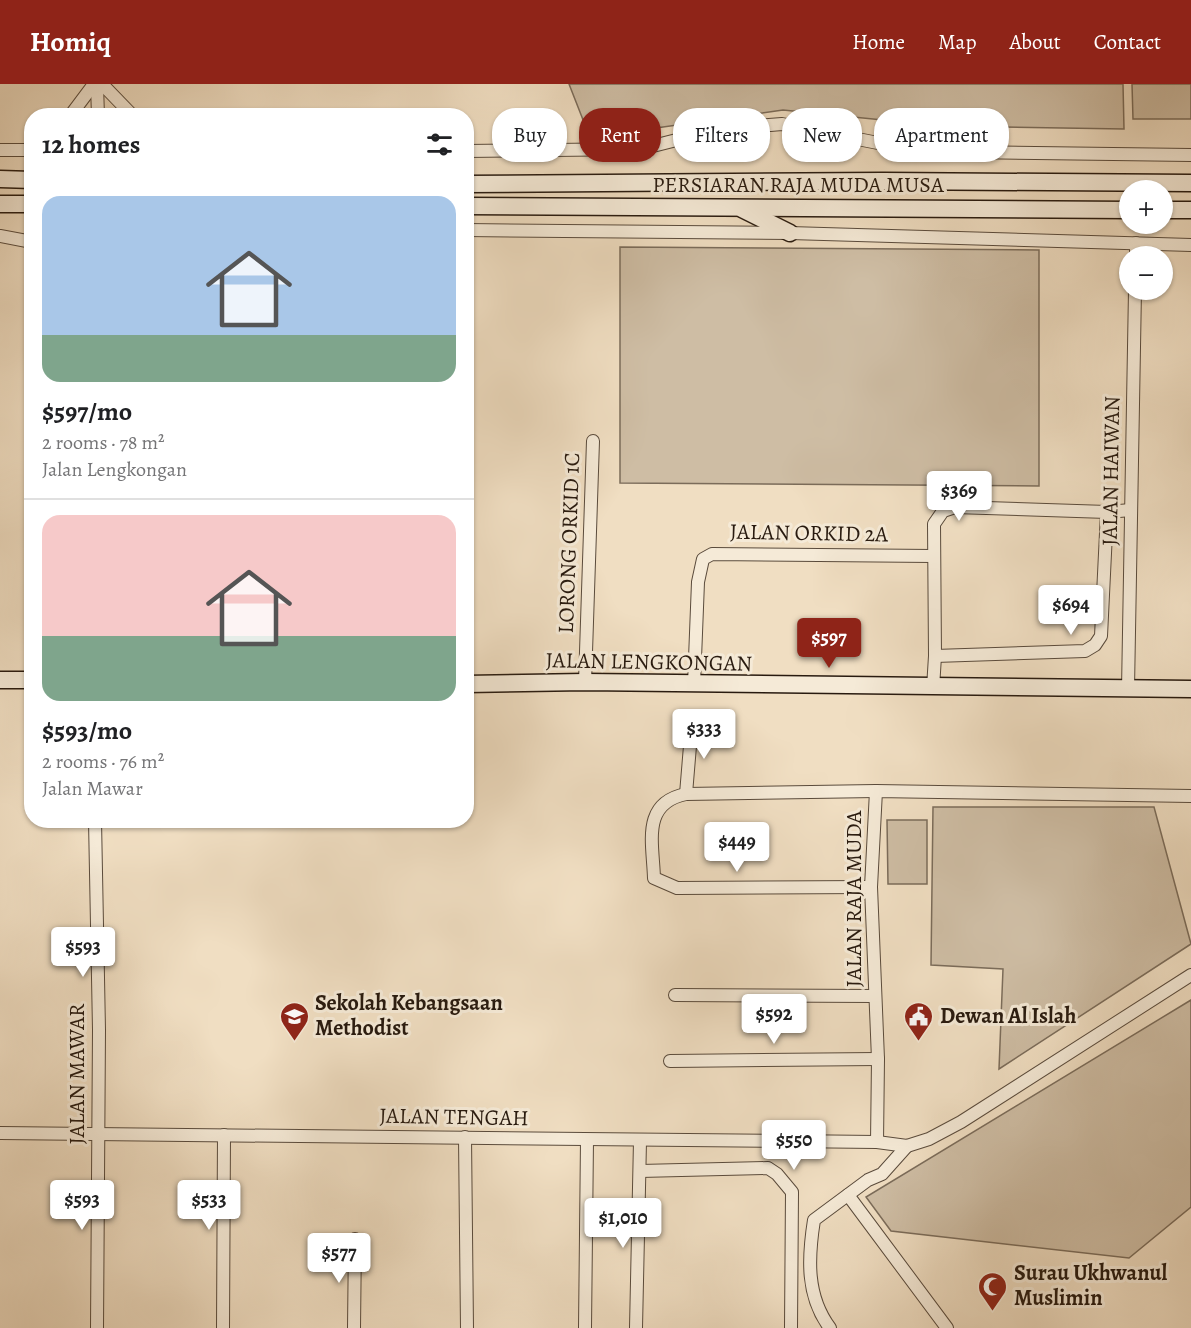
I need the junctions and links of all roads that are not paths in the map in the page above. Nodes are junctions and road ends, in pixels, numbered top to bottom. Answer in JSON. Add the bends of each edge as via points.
{"nodes":[{"id":1,"x":98,"y":84,"type":"edge"},
{"id":2,"x":76,"y":108,"type":"edge"},
{"id":3,"x":98,"y":108,"type":"edge"},
{"id":4,"x":124,"y":108,"type":"edge"},
{"id":5,"x":0,"y":150,"type":"edge"},
{"id":6,"x":24,"y":150,"type":"edge"},
{"id":7,"x":474,"y":151,"type":"edge"},
{"id":8,"x":1191,"y":155,"type":"edge"},
{"id":9,"x":0,"y":179,"type":"edge"},
{"id":10,"x":24,"y":180,"type":"edge"},
{"id":11,"x":1191,"y":183,"type":"edge"},
{"id":12,"x":474,"y":184,"type":"edge"},
{"id":13,"x":0,"y":204,"type":"edge"},
{"id":14,"x":24,"y":204,"type":"edge"},
{"id":15,"x":474,"y":206,"type":"edge"},
{"id":16,"x":739,"y":207,"type":"junction"},
{"id":17,"x":1119,"y":210,"type":"edge"},
{"id":18,"x":1173,"y":210,"type":"edge"},
{"id":19,"x":1191,"y":210,"type":"edge"},
{"id":20,"x":474,"y":230,"type":"edge"},
{"id":21,"x":789,"y":233,"type":"junction"},
{"id":22,"x":0,"y":236,"type":"edge"},
{"id":23,"x":24,"y":240,"type":"edge"},
{"id":24,"x":1136,"y":243,"type":"joint"},
{"id":25,"x":1191,"y":245,"type":"edge"},
{"id":26,"x":1135,"y":300,"type":"edge"},
{"id":27,"x":593,"y":441,"type":"dead end"},
{"id":28,"x":1131,"y":510,"type":"junction"},
{"id":29,"x":1107,"y":512,"type":"junction"},
{"id":30,"x":933,"y":555,"type":"junction"},
{"id":31,"x":935,"y":656,"type":"junction"},
{"id":32,"x":0,"y":680,"type":"edge"},
{"id":33,"x":24,"y":680,"type":"edge"},
{"id":34,"x":585,"y":682,"type":"junction"},
{"id":35,"x":474,"y":684,"type":"edge"},
{"id":36,"x":694,"y":684,"type":"junction"},
{"id":37,"x":933,"y":688,"type":"junction"},
{"id":38,"x":1128,"y":689,"type":"junction"},
{"id":39,"x":1191,"y":689,"type":"edge"},
{"id":40,"x":692,"y":722,"type":"dead end"},
{"id":41,"x":876,"y":791,"type":"junction"},
{"id":42,"x":686,"y":794,"type":"junction"},
{"id":43,"x":1191,"y":796,"type":"edge"},
{"id":44,"x":95,"y":828,"type":"edge"},
{"id":45,"x":871,"y":887,"type":"junction"},
{"id":46,"x":1191,"y":975,"type":"edge"},
{"id":47,"x":675,"y":995,"type":"dead end"},
{"id":48,"x":875,"y":996,"type":"junction"},
{"id":49,"x":878,"y":1059,"type":"junction"},
{"id":50,"x":670,"y":1061,"type":"dead end"},
{"id":51,"x":0,"y":1133,"type":"edge"},
{"id":52,"x":98,"y":1134,"type":"junction"},
{"id":53,"x":224,"y":1135,"type":"junction"},
{"id":54,"x":465,"y":1137,"type":"junction"},
{"id":55,"x":587,"y":1140,"type":"junction"},
{"id":56,"x":640,"y":1141,"type":"junction"},
{"id":57,"x":878,"y":1142,"type":"junction"},
{"id":58,"x":907,"y":1146,"type":"junction"},
{"id":59,"x":640,"y":1171,"type":"junction"},
{"id":60,"x":848,"y":1196,"type":"junction"},
{"id":61,"x":355,"y":1239,"type":"dead end"},
{"id":62,"x":97,"y":1328,"type":"edge"},
{"id":63,"x":223,"y":1328,"type":"edge"},
{"id":64,"x":354,"y":1328,"type":"edge"},
{"id":65,"x":467,"y":1328,"type":"edge"},
{"id":66,"x":585,"y":1328,"type":"edge"},
{"id":67,"x":636,"y":1328,"type":"edge"},
{"id":68,"x":791,"y":1328,"type":"edge"},
{"id":69,"x":830,"y":1328,"type":"edge"},
{"id":70,"x":946,"y":1328,"type":"edge"}],
"edges":[{"from":1,"to":2,"type":"street"},
{"from":1,"to":3,"type":"street"},
{"from":1,"to":4,"type":"street"},
{"from":5,"to":6,"type":"street"},
{"from":7,"to":8,"type":"street","via":[[641,149],[720,129],[782,124],[893,146],[967,152]]},
{"from":9,"to":10,"type":"main road"},
{"from":11,"to":12,"type":"main road","name":"PERSIARAN RAJA MUDA MUSA"},
{"from":13,"to":14,"type":"main road"},
{"from":15,"to":16,"type":"main road","name":"PERSIARAN RAJA MUDA MUSA"},
{"from":16,"to":17,"type":"main road","name":"PERSIARAN RAJA MUDA MUSA"},
{"from":16,"to":21,"type":"main road"},
{"from":18,"to":19,"type":"main road"},
{"from":20,"to":21,"type":"street"},
{"from":21,"to":24,"type":"street"},
{"from":22,"to":23,"type":"street"},
{"from":24,"to":25,"type":"street"},
{"from":26,"to":28,"type":"street","name":"JALAN HAIWAN"},
{"from":27,"to":34,"type":"street","name":"LORONG ORKID 1C"},
{"from":28,"to":29,"type":"street"},
{"from":28,"to":38,"type":"street","name":"JALAN HAIWAN"},
{"from":29,"to":30,"type":"street","via":[[955,507],[942,511],[934,524]]},
{"from":29,"to":31,"type":"street","via":[[1101,636],[1095,645],[1085,651]]},
{"from":30,"to":31,"type":"street"},
{"from":30,"to":36,"type":"street","name":"JALAN ORKID 2A","via":[[712,554],[703,560],[698,582]]},
{"from":31,"to":37,"type":"street"},
{"from":32,"to":33,"type":"main road"},
{"from":34,"to":35,"type":"main road","name":"JALAN LENGKONGAN"},
{"from":34,"to":36,"type":"main road","name":"JALAN LENGKONGAN"},
{"from":36,"to":37,"type":"main road","name":"JALAN LENGKONGAN"},
{"from":37,"to":38,"type":"main road","name":"JALAN LENGKONGAN"},
{"from":38,"to":39,"type":"main road","name":"JALAN LENGKONGAN"},
{"from":40,"to":42,"type":"street"},
{"from":41,"to":42,"type":"street"},
{"from":41,"to":43,"type":"street","name":"JALAN RAJA MUDA"},
{"from":41,"to":45,"type":"street","name":"JALAN RAJA MUDA"},
{"from":42,"to":45,"type":"street","via":[[664,802],[653,817],[654,878],[676,888]]},
{"from":44,"to":52,"type":"street","name":"JALAN MAWAR"},
{"from":45,"to":48,"type":"street","name":"JALAN RAJA MUDA"},
{"from":46,"to":58,"type":"street","name":"JALAN TENGAH","via":[[961,1122]]},
{"from":47,"to":48,"type":"street"},
{"from":48,"to":49,"type":"street","name":"JALAN RAJA MUDA"},
{"from":49,"to":50,"type":"street"},
{"from":49,"to":57,"type":"street","name":"JALAN RAJA MUDA"},
{"from":51,"to":52,"type":"street","name":"JALAN TENGAH"},
{"from":52,"to":53,"type":"street","name":"JALAN TENGAH"},
{"from":52,"to":62,"type":"street","name":"JALAN MAWAR"},
{"from":53,"to":54,"type":"street","name":"JALAN TENGAH"},
{"from":53,"to":63,"type":"street"},
{"from":54,"to":55,"type":"street","name":"JALAN TENGAH"},
{"from":54,"to":65,"type":"street"},
{"from":55,"to":56,"type":"street","name":"JALAN TENGAH"},
{"from":55,"to":66,"type":"street"},
{"from":56,"to":57,"type":"street","name":"JALAN TENGAH"},
{"from":56,"to":59,"type":"street"},
{"from":57,"to":58,"type":"street","name":"JALAN TENGAH"},
{"from":58,"to":60,"type":"street","name":"JALAN TENGAH","via":[[882,1174]]},
{"from":59,"to":67,"type":"street"},
{"from":59,"to":68,"type":"street","via":[[768,1168],[777,1174],[792,1192]]},
{"from":60,"to":69,"type":"street","name":"JALAN TENGAH","via":[[814,1221],[809,1249],[811,1288]]},
{"from":60,"to":70,"type":"street"},
{"from":61,"to":64,"type":"street"}]}
